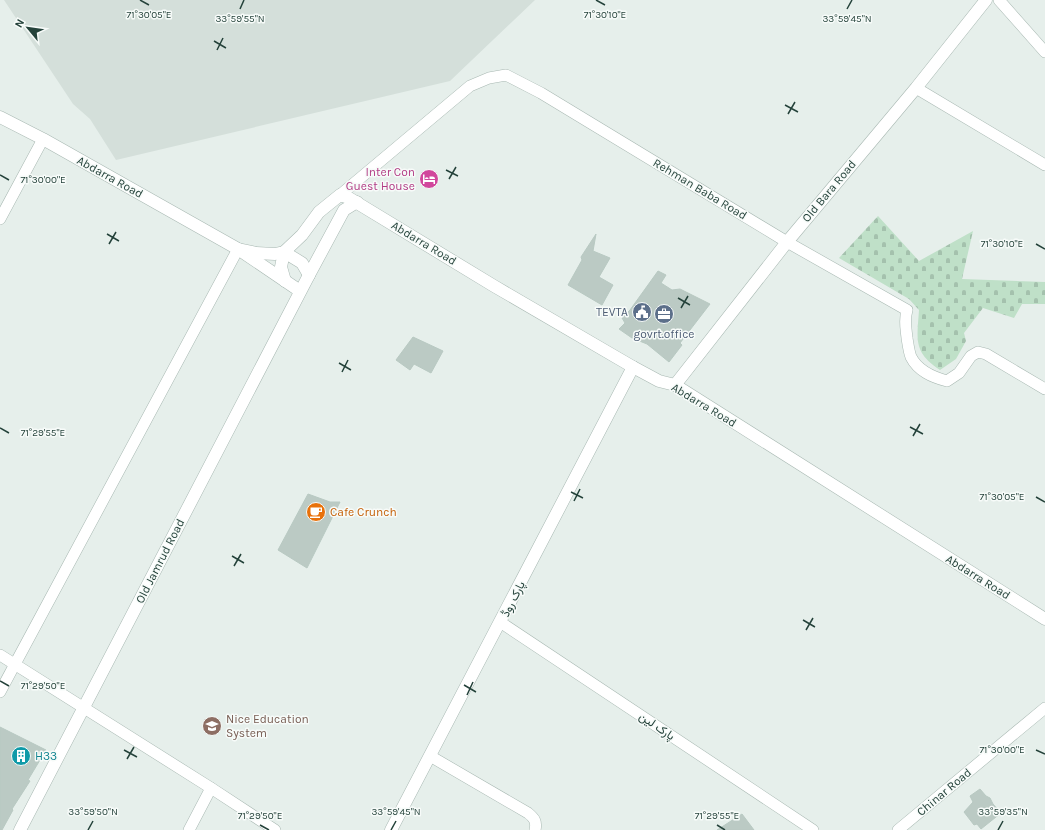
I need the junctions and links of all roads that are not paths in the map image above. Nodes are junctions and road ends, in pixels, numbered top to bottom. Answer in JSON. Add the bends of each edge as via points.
{"nodes":[{"id":1,"x":986,"y":0,"type":"edge"},
{"id":2,"x":999,"y":0,"type":"edge"},
{"id":3,"x":1045,"y":52,"type":"edge"},
{"id":4,"x":916,"y":88,"type":"junction"},
{"id":5,"x":0,"y":117,"type":"edge"},
{"id":6,"x":43,"y":139,"type":"junction"},
{"id":7,"x":1045,"y":166,"type":"edge"},
{"id":8,"x":340,"y":195,"type":"junction"},
{"id":9,"x":357,"y":202,"type":"junction"},
{"id":10,"x":0,"y":219,"type":"edge"},
{"id":11,"x":787,"y":242,"type":"junction"},
{"id":12,"x":238,"y":249,"type":"junction"},
{"id":13,"x":284,"y":252,"type":"junction"},
{"id":14,"x":309,"y":275,"type":"junction"},
{"id":15,"x":285,"y":281,"type":"junction"},
{"id":16,"x":300,"y":292,"type":"junction"},
{"id":17,"x":632,"y":367,"type":"junction"},
{"id":18,"x":675,"y":385,"type":"junction"},
{"id":19,"x":1045,"y":389,"type":"edge"},
{"id":20,"x":1045,"y":619,"type":"edge"},
{"id":21,"x":500,"y":622,"type":"junction"},
{"id":22,"x":0,"y":655,"type":"edge"},
{"id":23,"x":15,"y":664,"type":"junction"},
{"id":24,"x":0,"y":692,"type":"edge"},
{"id":25,"x":84,"y":708,"type":"junction"},
{"id":26,"x":1045,"y":708,"type":"edge"},
{"id":27,"x":430,"y":756,"type":"junction"},
{"id":28,"x":211,"y":788,"type":"junction"},
{"id":29,"x":20,"y":830,"type":"edge"},
{"id":30,"x":189,"y":830,"type":"edge"},
{"id":31,"x":275,"y":830,"type":"edge"},
{"id":32,"x":391,"y":830,"type":"edge"},
{"id":33,"x":535,"y":830,"type":"edge"},
{"id":34,"x":813,"y":830,"type":"edge"},
{"id":35,"x":898,"y":830,"type":"edge"}],
"edges":[{"from":1,"to":4,"type":"street","name":"Old Bara Road"},
{"from":2,"to":3,"type":"street"},
{"from":4,"to":7,"type":"street"},
{"from":4,"to":11,"type":"street","name":"Old Bara Road"},
{"from":5,"to":6,"type":"street","name":"Abdarra Road"},
{"from":6,"to":10,"type":"street"},
{"from":6,"to":12,"type":"street","name":"Abdarra Road"},
{"from":8,"to":9,"type":"street"},
{"from":8,"to":11,"type":"street","name":"Rehman Baba Road","via":[[470,86],[489,78],[506,75],[541,93]]},
{"from":8,"to":13,"type":"street","via":[[319,212]]},
{"from":9,"to":14,"type":"street","name":"Old Jamrud Road","via":[[344,210]]},
{"from":9,"to":17,"type":"street","name":"Abdarra Road"},
{"from":11,"to":18,"type":"street","name":"Old Bara Road"},
{"from":11,"to":19,"type":"street","name":"Rehman Baba Road","via":[[907,310],[905,325],[911,356],[925,373],[946,381],[959,373],[978,352],[986,354]]},
{"from":12,"to":13,"type":"street","via":[[256,253]]},
{"from":12,"to":15,"type":"street","name":"Abdarra Road"},
{"from":12,"to":23,"type":"street"},
{"from":13,"to":14,"type":"street","via":[[302,263]]},
{"from":13,"to":15,"type":"street","via":[[282,267]]},
{"from":14,"to":16,"type":"street","name":"Old Jamrud Road"},
{"from":15,"to":16,"type":"street","name":"Abdarra Road"},
{"from":16,"to":25,"type":"street","name":"Old Jamrud Road"},
{"from":17,"to":18,"type":"street","name":"Abdarra Road","via":[[659,381]]},
{"from":17,"to":21,"type":"street","name":"پارک روڈ"},
{"from":18,"to":20,"type":"street","name":"Abdarra Road"},
{"from":21,"to":27,"type":"street","name":"پارک روڈ"},
{"from":21,"to":34,"type":"street","name":"پارک لین"},
{"from":22,"to":23,"type":"street"},
{"from":23,"to":24,"type":"street"},
{"from":23,"to":25,"type":"street"},
{"from":25,"to":28,"type":"street"},
{"from":25,"to":29,"type":"street","name":"Old Jamrud Road"},
{"from":26,"to":35,"type":"street","name":"Chinar Road"},
{"from":27,"to":32,"type":"street","name":"پارک روڈ"},
{"from":27,"to":33,"type":"street","via":[[528,813],[534,818]]},
{"from":28,"to":30,"type":"street"},
{"from":28,"to":31,"type":"street"}]}
